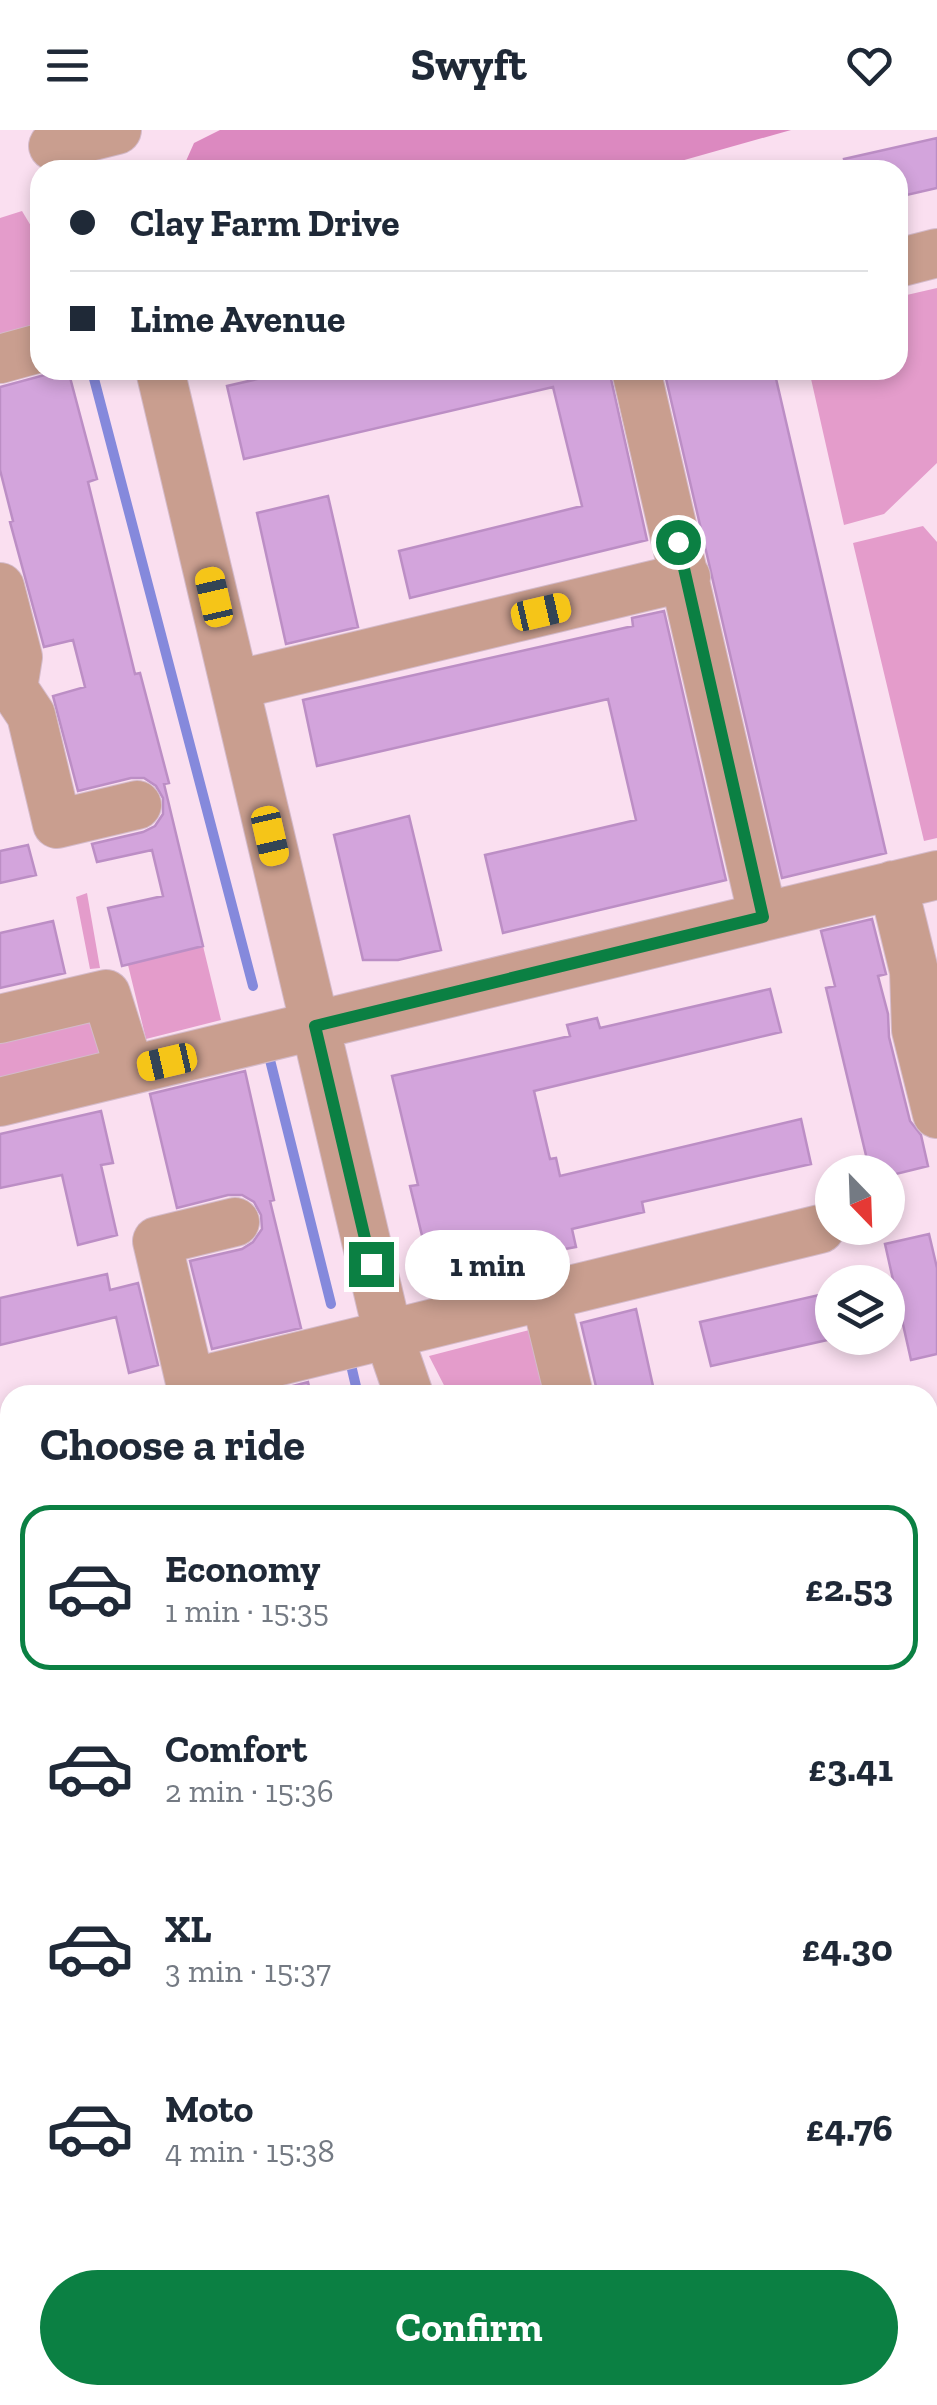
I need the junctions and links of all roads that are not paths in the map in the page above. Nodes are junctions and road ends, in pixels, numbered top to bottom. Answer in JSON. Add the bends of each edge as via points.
{"nodes":[{"id":1,"x":117,"y":130,"type":"edge"},
{"id":2,"x":54,"y":149,"type":"edge"},
{"id":3,"x":937,"y":254,"type":"edge"},
{"id":4,"x":908,"y":260,"type":"edge"},
{"id":5,"x":30,"y":351,"type":"edge"},
{"id":6,"x":0,"y":359,"type":"edge"},
{"id":7,"x":162,"y":380,"type":"edge"},
{"id":8,"x":638,"y":380,"type":"edge"},
{"id":9,"x":686,"y":577,"type":"junction"},
{"id":10,"x":0,"y":587,"type":"edge"},
{"id":11,"x":235,"y":684,"type":"junction"},
{"id":12,"x":137,"y":805,"type":"dead end"},
{"id":13,"x":915,"y":880,"type":"edge"},
{"id":14,"x":763,"y":917,"type":"junction"},
{"id":15,"x":0,"y":1019,"type":"edge"},
{"id":16,"x":315,"y":1026,"type":"junction"},
{"id":17,"x":130,"y":1070,"type":"junction"},
{"id":18,"x":0,"y":1102,"type":"edge"},
{"id":19,"x":937,"y":1114,"type":"edge"},
{"id":20,"x":234,"y":1222,"type":"dead end"},
{"id":21,"x":815,"y":1230,"type":"edge"},
{"id":22,"x":544,"y":1296,"type":"junction"},
{"id":23,"x":388,"y":1334,"type":"junction"},
{"id":24,"x":190,"y":1385,"type":"edge"},
{"id":25,"x":205,"y":1385,"type":"edge"},
{"id":26,"x":406,"y":1385,"type":"edge"},
{"id":27,"x":567,"y":1385,"type":"edge"}],
"edges":[{"from":1,"to":2,"type":"street"},
{"from":3,"to":4,"type":"street"},
{"from":5,"to":6,"type":"street"},
{"from":7,"to":11,"type":"street"},
{"from":8,"to":9,"type":"street"},
{"from":9,"to":11,"type":"street"},
{"from":9,"to":14,"type":"street"},
{"from":10,"to":12,"type":"street","via":[[18,657],[13,688],[31,715],[57,824]]},
{"from":11,"to":16,"type":"street"},
{"from":13,"to":14,"type":"street"},
{"from":13,"to":19,"type":"street","via":[[916,1030]]},
{"from":14,"to":16,"type":"street"},
{"from":15,"to":17,"type":"street","via":[[106,994]]},
{"from":16,"to":17,"type":"street"},
{"from":16,"to":23,"type":"street"},
{"from":17,"to":18,"type":"street"},
{"from":20,"to":24,"type":"street","via":[[157,1240]]},
{"from":21,"to":22,"type":"street"},
{"from":22,"to":23,"type":"street"},
{"from":22,"to":27,"type":"street"},
{"from":23,"to":25,"type":"street"},
{"from":23,"to":26,"type":"street"}]}
